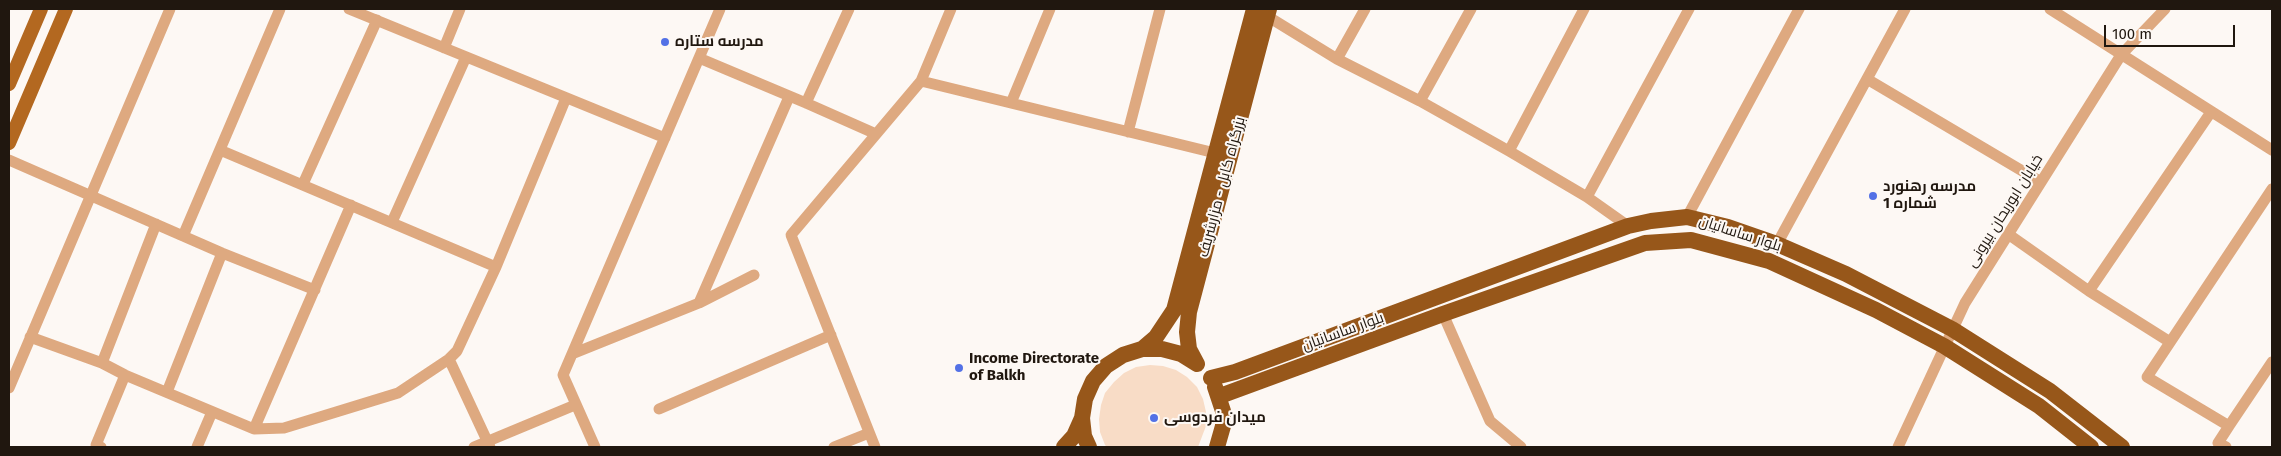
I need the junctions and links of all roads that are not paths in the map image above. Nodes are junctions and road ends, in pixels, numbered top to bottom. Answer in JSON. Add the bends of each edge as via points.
{"nodes":[{"id":1,"x":41,"y":9,"type":"edge"},
{"id":2,"x":66,"y":9,"type":"edge"},
{"id":3,"x":170,"y":9,"type":"edge"},
{"id":4,"x":280,"y":9,"type":"edge"},
{"id":5,"x":349,"y":9,"type":"edge"},
{"id":6,"x":460,"y":9,"type":"edge"},
{"id":7,"x":720,"y":9,"type":"edge"},
{"id":8,"x":848,"y":9,"type":"edge"},
{"id":9,"x":951,"y":9,"type":"edge"},
{"id":10,"x":1050,"y":9,"type":"edge"},
{"id":11,"x":1160,"y":9,"type":"edge"},
{"id":12,"x":1365,"y":9,"type":"edge"},
{"id":13,"x":1471,"y":9,"type":"edge"},
{"id":14,"x":1584,"y":9,"type":"edge"},
{"id":15,"x":1689,"y":9,"type":"edge"},
{"id":16,"x":1799,"y":9,"type":"edge"},
{"id":17,"x":1905,"y":9,"type":"edge"},
{"id":18,"x":2050,"y":9,"type":"edge"},
{"id":19,"x":2165,"y":9,"type":"edge"},
{"id":20,"x":361,"y":11,"type":"edge"},
{"id":21,"x":1264,"y":11,"type":"edge"},
{"id":22,"x":377,"y":20,"type":"junction"},
{"id":23,"x":444,"y":48,"type":"junction"},
{"id":24,"x":2121,"y":55,"type":"junction"},
{"id":25,"x":466,"y":57,"type":"junction"},
{"id":26,"x":699,"y":58,"type":"junction"},
{"id":27,"x":1337,"y":59,"type":"junction"},
{"id":28,"x":1867,"y":79,"type":"junction"},
{"id":29,"x":921,"y":81,"type":"junction"},
{"id":30,"x":9,"y":84,"type":"edge"},
{"id":31,"x":789,"y":97,"type":"junction"},
{"id":32,"x":566,"y":98,"type":"junction"},
{"id":33,"x":1420,"y":101,"type":"junction"},
{"id":34,"x":806,"y":103,"type":"junction"},
{"id":35,"x":1011,"y":103,"type":"junction"},
{"id":36,"x":2212,"y":112,"type":"junction"},
{"id":37,"x":1128,"y":132,"type":"junction"},
{"id":38,"x":876,"y":134,"type":"junction"},
{"id":39,"x":664,"y":138,"type":"junction"},
{"id":40,"x":9,"y":143,"type":"edge"},
{"id":41,"x":220,"y":150,"type":"junction"},
{"id":42,"x":2272,"y":150,"type":"edge"},
{"id":43,"x":1509,"y":151,"type":"junction"},
{"id":44,"x":1215,"y":153,"type":"junction"},
{"id":45,"x":9,"y":160,"type":"edge"},
{"id":46,"x":2041,"y":182,"type":"junction"},
{"id":47,"x":303,"y":184,"type":"junction"},
{"id":48,"x":2272,"y":189,"type":"edge"},
{"id":49,"x":90,"y":195,"type":"junction"},
{"id":50,"x":1587,"y":197,"type":"junction"},
{"id":51,"x":351,"y":205,"type":"junction"},
{"id":52,"x":1687,"y":217,"type":"junction"},
{"id":53,"x":392,"y":222,"type":"junction"},
{"id":54,"x":156,"y":224,"type":"junction"},
{"id":55,"x":1628,"y":226,"type":"junction"},
{"id":56,"x":2008,"y":234,"type":"junction"},
{"id":57,"x":183,"y":236,"type":"junction"},
{"id":58,"x":1778,"y":244,"type":"junction"},
{"id":59,"x":222,"y":253,"type":"junction"},
{"id":60,"x":496,"y":267,"type":"junction"},
{"id":61,"x":754,"y":275,"type":"dead end"},
{"id":62,"x":315,"y":290,"type":"junction"},
{"id":63,"x":2089,"y":291,"type":"junction"},
{"id":64,"x":699,"y":303,"type":"junction"},
{"id":65,"x":1443,"y":314,"type":"junction"},
{"id":66,"x":1952,"y":329,"type":"junction"},
{"id":67,"x":831,"y":335,"type":"junction"},
{"id":68,"x":30,"y":337,"type":"junction"},
{"id":69,"x":2170,"y":342,"type":"junction"},
{"id":70,"x":1944,"y":346,"type":"junction"},
{"id":71,"x":1142,"y":349,"type":"junction"},
{"id":72,"x":572,"y":354,"type":"junction"},
{"id":73,"x":449,"y":359,"type":"junction"},
{"id":74,"x":2272,"y":362,"type":"edge"},
{"id":75,"x":102,"y":363,"type":"junction"},
{"id":76,"x":1198,"y":364,"type":"junction"},
{"id":77,"x":125,"y":375,"type":"junction"},
{"id":78,"x":1211,"y":378,"type":"junction"},
{"id":79,"x":9,"y":388,"type":"edge"},
{"id":80,"x":167,"y":392,"type":"junction"},
{"id":81,"x":1220,"y":396,"type":"junction"},
{"id":82,"x":575,"y":405,"type":"junction"},
{"id":83,"x":659,"y":409,"type":"dead end"},
{"id":84,"x":212,"y":412,"type":"junction"},
{"id":85,"x":1082,"y":418,"type":"junction"},
{"id":86,"x":2229,"y":426,"type":"junction"},
{"id":87,"x":254,"y":429,"type":"junction"},
{"id":88,"x":868,"y":432,"type":"junction"},
{"id":89,"x":489,"y":445,"type":"edge"},
{"id":90,"x":101,"y":447,"type":"edge"},
{"id":91,"x":196,"y":447,"type":"edge"},
{"id":92,"x":474,"y":447,"type":"edge"},
{"id":93,"x":595,"y":447,"type":"edge"},
{"id":94,"x":834,"y":447,"type":"edge"},
{"id":95,"x":875,"y":447,"type":"edge"},
{"id":96,"x":1064,"y":447,"type":"edge"},
{"id":97,"x":1089,"y":447,"type":"edge"},
{"id":98,"x":1217,"y":447,"type":"edge"},
{"id":99,"x":1521,"y":447,"type":"edge"},
{"id":100,"x":1898,"y":447,"type":"edge"},
{"id":101,"x":2091,"y":447,"type":"edge"},
{"id":102,"x":2122,"y":447,"type":"edge"},
{"id":103,"x":2226,"y":447,"type":"edge"}],
"edges":[{"from":1,"to":30,"type":"main road"},
{"from":2,"to":40,"type":"main road"},
{"from":3,"to":49,"type":"street"},
{"from":4,"to":41,"type":"street"},
{"from":5,"to":20,"type":"street"},
{"from":6,"to":23,"type":"street"},
{"from":7,"to":26,"type":"street"},
{"from":8,"to":34,"type":"street"},
{"from":9,"to":29,"type":"street"},
{"from":10,"to":35,"type":"street"},
{"from":11,"to":37,"type":"street"},
{"from":12,"to":27,"type":"street"},
{"from":13,"to":33,"type":"street"},
{"from":14,"to":43,"type":"street"},
{"from":15,"to":50,"type":"street"},
{"from":16,"to":52,"type":"street"},
{"from":17,"to":28,"type":"street"},
{"from":18,"to":24,"type":"street"},
{"from":19,"to":24,"type":"street","name":"خیابان ابوریحان بیرونی"},
{"from":20,"to":22,"type":"street"},
{"from":21,"to":27,"type":"street"},
{"from":21,"to":44,"type":"highway","name":"بزرگراه کابل - مزارشریف"},
{"from":21,"to":76,"type":"highway","name":"بزرگراه کابل - مزارشریف","via":[[1189,312],[1189,349]]},
{"from":22,"to":23,"type":"street"},
{"from":22,"to":47,"type":"street"},
{"from":23,"to":25,"type":"street"},
{"from":24,"to":36,"type":"street"},
{"from":24,"to":46,"type":"street","name":"خیابان ابوریحان بیرونی"},
{"from":25,"to":32,"type":"street"},
{"from":25,"to":53,"type":"street"},
{"from":26,"to":31,"type":"street"},
{"from":26,"to":39,"type":"street"},
{"from":27,"to":33,"type":"street"},
{"from":28,"to":46,"type":"street"},
{"from":28,"to":58,"type":"street"},
{"from":29,"to":35,"type":"street"},
{"from":29,"to":38,"type":"street"},
{"from":31,"to":34,"type":"street"},
{"from":31,"to":64,"type":"street"},
{"from":32,"to":39,"type":"street"},
{"from":32,"to":60,"type":"street"},
{"from":33,"to":43,"type":"street"},
{"from":34,"to":38,"type":"street"},
{"from":35,"to":37,"type":"street"},
{"from":36,"to":42,"type":"street"},
{"from":36,"to":63,"type":"street"},
{"from":37,"to":44,"type":"street"},
{"from":38,"to":67,"type":"street","via":[[791,235]]},
{"from":39,"to":72,"type":"street"},
{"from":41,"to":47,"type":"street"},
{"from":41,"to":57,"type":"street"},
{"from":43,"to":50,"type":"street"},
{"from":44,"to":71,"type":"highway","name":"بزرگراه کابل - مزارشریف","via":[[1174,310],[1156,337]]},
{"from":45,"to":49,"type":"street"},
{"from":46,"to":56,"type":"street","name":"خیابان ابوریحان بیرونی"},
{"from":47,"to":51,"type":"street"},
{"from":48,"to":69,"type":"street"},
{"from":49,"to":54,"type":"street"},
{"from":49,"to":68,"type":"street"},
{"from":50,"to":55,"type":"street"},
{"from":51,"to":53,"type":"street"},
{"from":51,"to":62,"type":"street"},
{"from":52,"to":55,"type":"highway","name":"بلوار ساسانیان"},
{"from":52,"to":58,"type":"highway","name":"بلوار ساسانیان"},
{"from":53,"to":60,"type":"street"},
{"from":54,"to":57,"type":"street"},
{"from":54,"to":75,"type":"street"},
{"from":55,"to":78,"type":"highway","name":"بلوار ساسانیان"},
{"from":56,"to":63,"type":"street"},
{"from":56,"to":66,"type":"street","name":"خیابان ابوریحان بیرونی"},
{"from":57,"to":59,"type":"street"},
{"from":58,"to":66,"type":"highway","name":"بلوار ساسانیان","via":[[1846,274]]},
{"from":59,"to":62,"type":"street"},
{"from":59,"to":80,"type":"street"},
{"from":60,"to":73,"type":"street","via":[[457,351]]},
{"from":61,"to":64,"type":"street"},
{"from":62,"to":87,"type":"street"},
{"from":63,"to":69,"type":"street"},
{"from":64,"to":72,"type":"street"},
{"from":65,"to":70,"type":"highway","name":"بلوار ساسانیان","via":[[1645,243],[1692,240],[1769,261],[1876,310]]},
{"from":65,"to":81,"type":"highway","name":"بلوار ساسانیان"},
{"from":65,"to":99,"type":"street","via":[[1490,421]]},
{"from":66,"to":70,"type":"street","name":"خیابان ابوریحان بیرونی"},
{"from":66,"to":102,"type":"highway","name":"بلوار ساسانیان","via":[[2050,391]]},
{"from":67,"to":83,"type":"street"},
{"from":67,"to":88,"type":"street"},
{"from":68,"to":75,"type":"street"},
{"from":68,"to":79,"type":"street"},
{"from":69,"to":86,"type":"street","via":[[2147,376]]},
{"from":70,"to":100,"type":"street","name":"خیابان ابوریحان بیرونی"},
{"from":70,"to":101,"type":"highway","name":"بلوار ساسانیان","via":[[2039,406]]},
{"from":71,"to":76,"type":"highway","via":[[1162,349]]},
{"from":71,"to":85,"type":"highway","via":[[1123,355],[1106,366],[1093,381],[1085,399]]},
{"from":72,"to":82,"type":"street","via":[[563,375]]},
{"from":73,"to":87,"type":"street","via":[[398,392],[284,428]]},
{"from":73,"to":89,"type":"street"},
{"from":74,"to":86,"type":"street"},
{"from":75,"to":77,"type":"street"},
{"from":76,"to":78,"type":"highway"},
{"from":77,"to":80,"type":"street"},
{"from":77,"to":90,"type":"street","via":[[96,445]]},
{"from":78,"to":81,"type":"highway"},
{"from":80,"to":84,"type":"street"},
{"from":81,"to":98,"type":"highway","via":[[1223,426]]},
{"from":82,"to":89,"type":"street"},
{"from":82,"to":93,"type":"street"},
{"from":84,"to":87,"type":"street"},
{"from":84,"to":91,"type":"street"},
{"from":85,"to":96,"type":"highway","via":[[1074,436]]},
{"from":85,"to":97,"type":"highway"},
{"from":86,"to":103,"type":"street","via":[[2218,442]]},
{"from":88,"to":94,"type":"street"},
{"from":88,"to":95,"type":"street"},
{"from":89,"to":92,"type":"street"}]}
